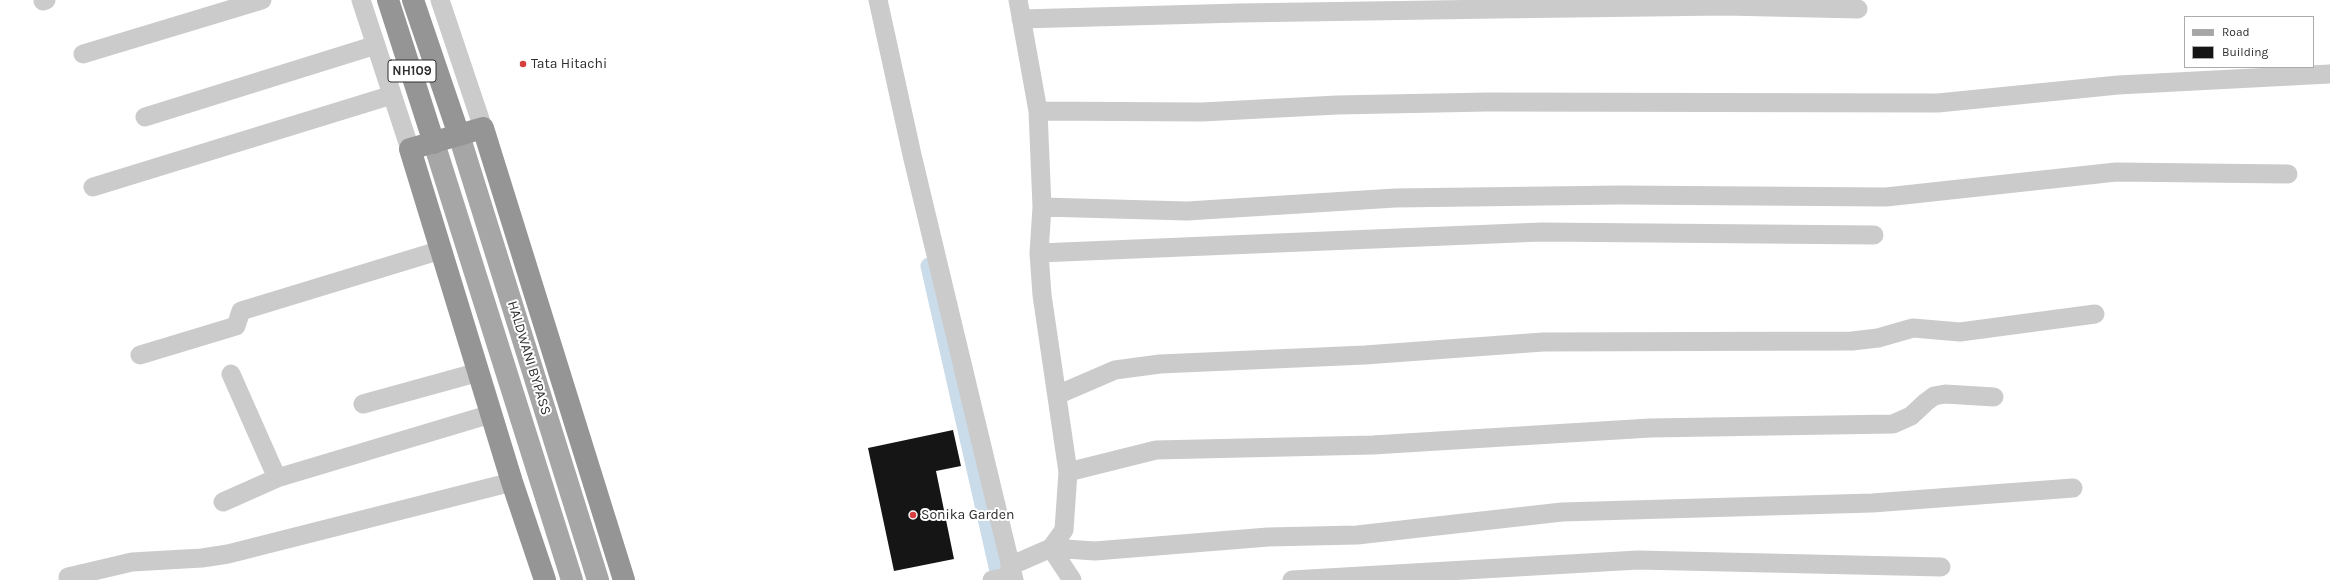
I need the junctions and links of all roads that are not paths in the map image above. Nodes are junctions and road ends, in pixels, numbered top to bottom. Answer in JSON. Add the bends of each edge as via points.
{"nodes":[{"id":1,"x":262,"y":0,"type":"edge"},
{"id":2,"x":361,"y":0,"type":"edge"},
{"id":3,"x":388,"y":0,"type":"edge"},
{"id":4,"x":413,"y":0,"type":"edge"},
{"id":5,"x":440,"y":0,"type":"edge"},
{"id":6,"x":878,"y":0,"type":"edge"},
{"id":7,"x":1018,"y":0,"type":"edge"},
{"id":8,"x":1858,"y":9,"type":"dead end"},
{"id":9,"x":1021,"y":20,"type":"junction"},
{"id":10,"x":376,"y":45,"type":"junction"},
{"id":11,"x":83,"y":54,"type":"dead end"},
{"id":12,"x":2330,"y":74,"type":"edge"},
{"id":13,"x":392,"y":95,"type":"junction"},
{"id":14,"x":1038,"y":111,"type":"junction"},
{"id":15,"x":145,"y":117,"type":"dead end"},
{"id":16,"x":484,"y":128,"type":"junction"},
{"id":17,"x":459,"y":135,"type":"junction"},
{"id":18,"x":434,"y":142,"type":"junction"},
{"id":19,"x":410,"y":149,"type":"junction"},
{"id":20,"x":2288,"y":174,"type":"dead end"},
{"id":21,"x":93,"y":187,"type":"dead end"},
{"id":22,"x":1042,"y":207,"type":"junction"},
{"id":23,"x":1874,"y":235,"type":"dead end"},
{"id":24,"x":441,"y":250,"type":"junction"},
{"id":25,"x":1039,"y":253,"type":"junction"},
{"id":26,"x":2095,"y":314,"type":"dead end"},
{"id":27,"x":140,"y":355,"type":"dead end"},
{"id":28,"x":479,"y":372,"type":"junction"},
{"id":29,"x":231,"y":374,"type":"dead end"},
{"id":30,"x":1057,"y":395,"type":"junction"},
{"id":31,"x":1994,"y":397,"type":"dead end"},
{"id":32,"x":363,"y":404,"type":"dead end"},
{"id":33,"x":491,"y":414,"type":"junction"},
{"id":34,"x":1068,"y":472,"type":"junction"},
{"id":35,"x":277,"y":478,"type":"junction"},
{"id":36,"x":512,"y":482,"type":"junction"},
{"id":37,"x":2073,"y":488,"type":"dead end"},
{"id":38,"x":223,"y":502,"type":"dead end"},
{"id":39,"x":1051,"y":548,"type":"junction"},
{"id":40,"x":1941,"y":567,"type":"dead end"},
{"id":41,"x":1005,"y":576,"type":"edge"},
{"id":42,"x":68,"y":577,"type":"dead end"},
{"id":43,"x":546,"y":580,"type":"edge"},
{"id":44,"x":572,"y":580,"type":"edge"},
{"id":45,"x":598,"y":580,"type":"edge"},
{"id":46,"x":624,"y":580,"type":"edge"},
{"id":47,"x":1072,"y":580,"type":"edge"},
{"id":48,"x":1292,"y":580,"type":"edge"}],
"edges":[{"from":1,"to":11,"type":"street"},
{"from":2,"to":10,"type":"street"},
{"from":3,"to":18,"type":"highway","number":"NH109"},
{"from":4,"to":17,"type":"highway","number":"NH109"},
{"from":5,"to":16,"type":"street"},
{"from":6,"to":41,"type":"street"},
{"from":7,"to":9,"type":"street"},
{"from":8,"to":9,"type":"street","via":[[1725,6],[1496,9]]},
{"from":9,"to":14,"type":"street"},
{"from":10,"to":13,"type":"street"},
{"from":10,"to":15,"type":"street"},
{"from":12,"to":14,"type":"street","via":[[2118,85],[1938,103],[1488,102],[1337,105],[1202,112]]},
{"from":13,"to":19,"type":"street"},
{"from":13,"to":21,"type":"street"},
{"from":14,"to":22,"type":"street"},
{"from":16,"to":17,"type":"highway"},
{"from":16,"to":46,"type":"highway"},
{"from":17,"to":18,"type":"highway"},
{"from":17,"to":45,"type":"main road","name":"HALDWANI BYPASS"},
{"from":18,"to":19,"type":"highway"},
{"from":18,"to":44,"type":"main road","name":"HALDWANI BYPASS"},
{"from":19,"to":24,"type":"highway"},
{"from":20,"to":22,"type":"street","via":[[2116,172],[1886,197],[1620,194],[1395,198],[1187,211]]},
{"from":22,"to":25,"type":"street"},
{"from":23,"to":25,"type":"street","via":[[1541,232]]},
{"from":24,"to":27,"type":"street","via":[[241,311],[236,326]]},
{"from":24,"to":28,"type":"highway"},
{"from":25,"to":30,"type":"street","via":[[1042,295]]},
{"from":26,"to":30,"type":"street","via":[[1960,332],[1913,328],[1878,338],[1852,341],[1543,342],[1365,355],[1160,364],[1115,370]]},
{"from":28,"to":32,"type":"street"},
{"from":28,"to":33,"type":"highway"},
{"from":29,"to":35,"type":"street"},
{"from":30,"to":34,"type":"street"},
{"from":31,"to":34,"type":"street","via":[[1945,394],[1934,396],[1911,416],[1893,424],[1650,428],[1373,445],[1156,450]]},
{"from":33,"to":35,"type":"street"},
{"from":33,"to":36,"type":"highway"},
{"from":34,"to":39,"type":"street","via":[[1064,530]]},
{"from":35,"to":38,"type":"street"},
{"from":36,"to":42,"type":"street","via":[[214,557],[132,562]]},
{"from":36,"to":43,"type":"highway"},
{"from":37,"to":39,"type":"street","via":[[1872,503],[1562,512],[1357,535],[1268,537],[1095,550]]},
{"from":39,"to":41,"type":"street"},
{"from":39,"to":47,"type":"street"},
{"from":40,"to":48,"type":"street","via":[[1638,560]]}]}
